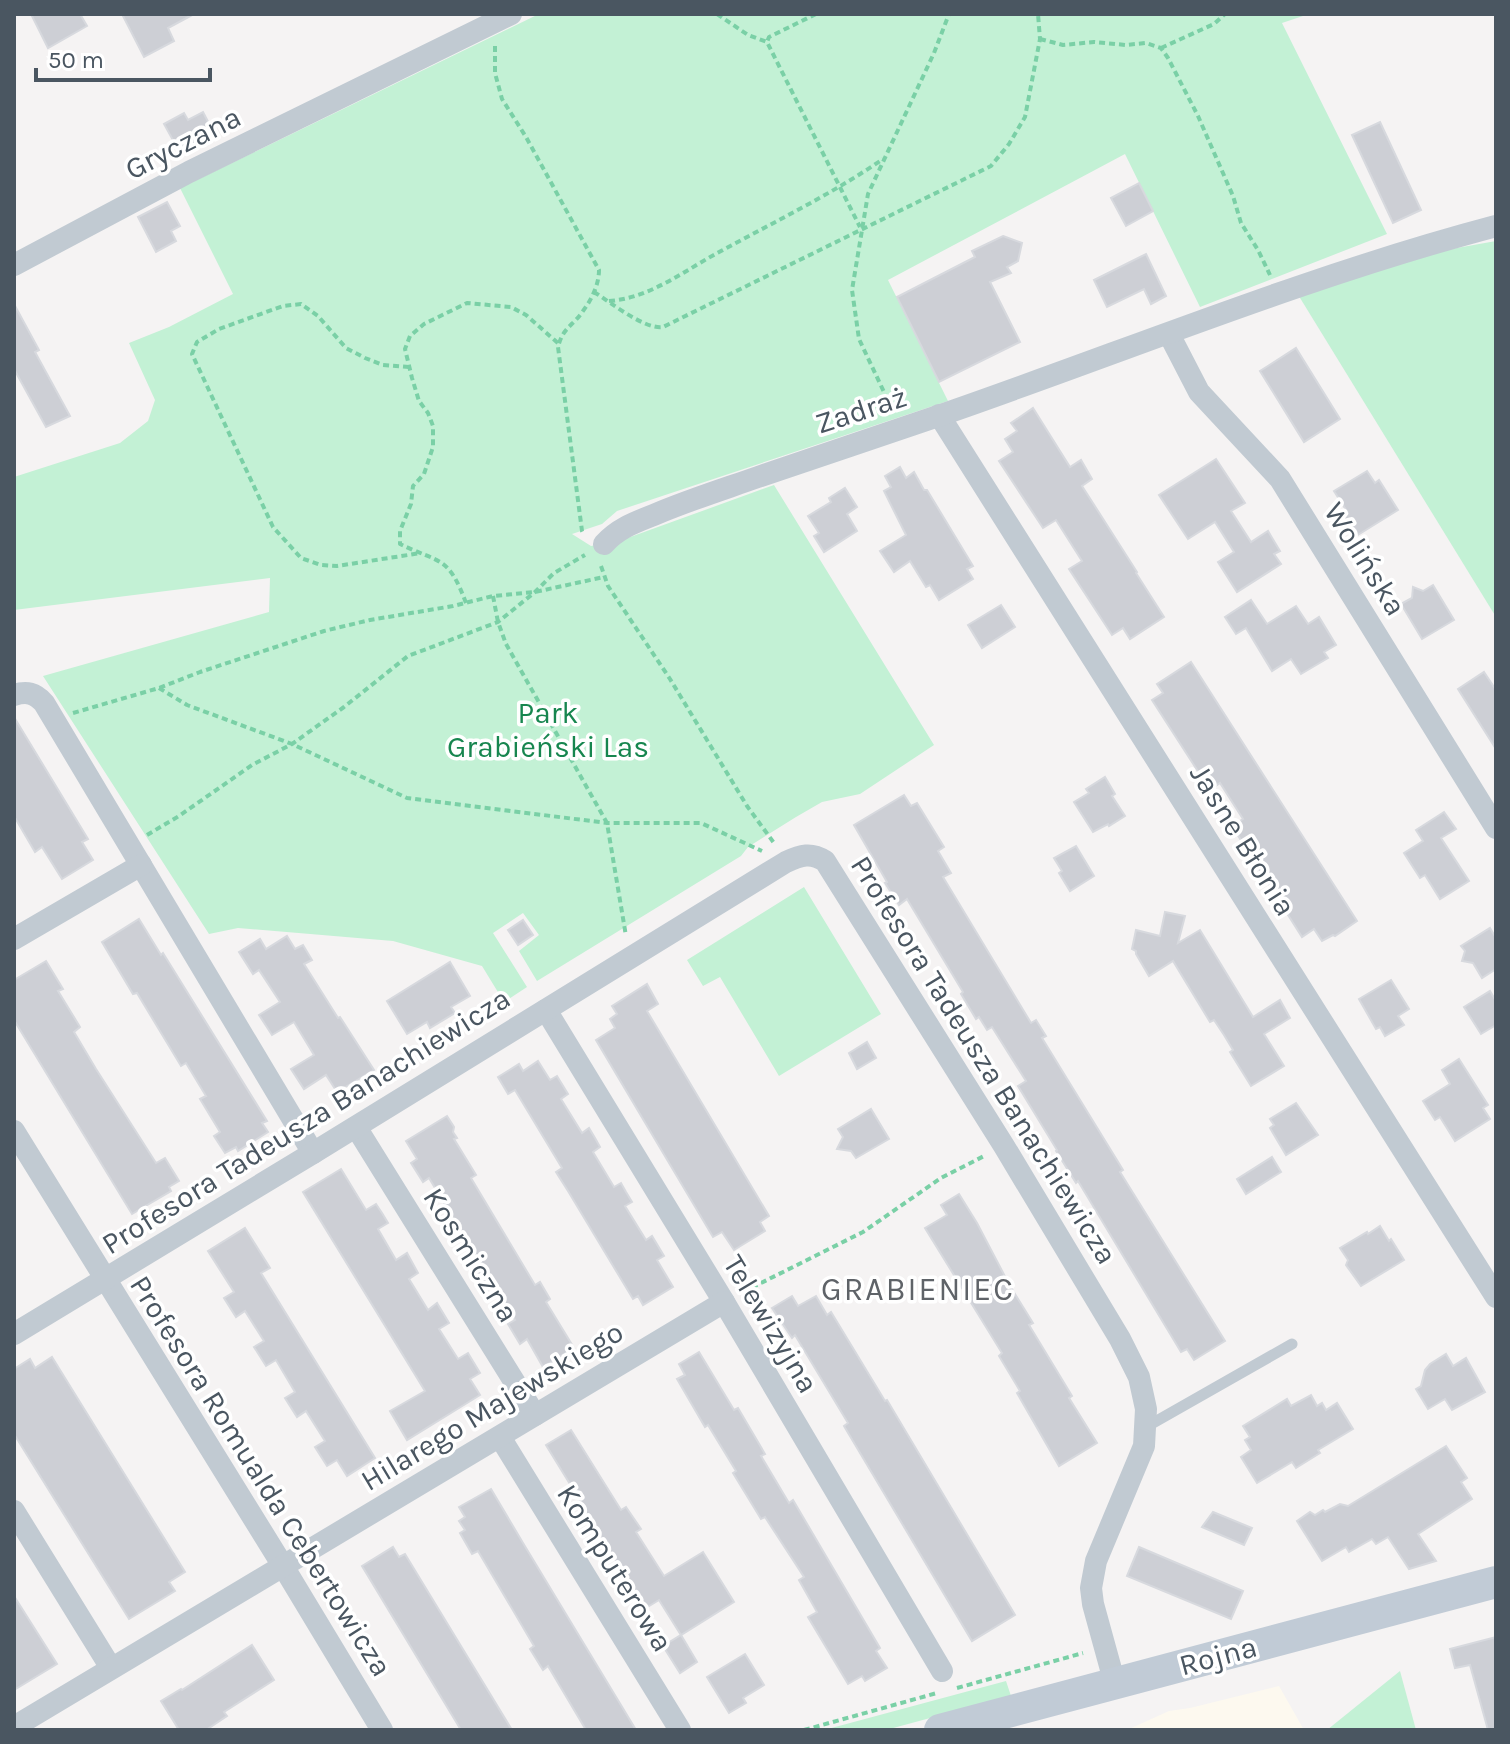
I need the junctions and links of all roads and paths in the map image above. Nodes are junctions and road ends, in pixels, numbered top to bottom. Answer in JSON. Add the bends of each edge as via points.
{"nodes":[{"id":1,"x":717,"y":14,"type":"edge"},
{"id":2,"x":816,"y":14,"type":"edge"},
{"id":3,"x":949,"y":14,"type":"edge"},
{"id":4,"x":1038,"y":14,"type":"edge"},
{"id":5,"x":1225,"y":14,"type":"edge"},
{"id":6,"x":508,"y":15,"type":"edge"},
{"id":7,"x":1040,"y":39,"type":"junction"},
{"id":8,"x":767,"y":42,"type":"junction"},
{"id":9,"x":1161,"y":48,"type":"junction"},
{"id":10,"x":885,"y":157,"type":"junction"},
{"id":11,"x":839,"y":185,"type":"junction"},
{"id":12,"x":1496,"y":226,"type":"edge"},
{"id":13,"x":861,"y":229,"type":"junction"},
{"id":14,"x":14,"y":265,"type":"edge"},
{"id":15,"x":594,"y":292,"type":"junction"},
{"id":16,"x":1278,"y":292,"type":"junction"},
{"id":17,"x":609,"y":301,"type":"junction"},
{"id":18,"x":1169,"y":334,"type":"junction"},
{"id":19,"x":559,"y":344,"type":"junction"},
{"id":20,"x":409,"y":367,"type":"junction"},
{"id":21,"x":939,"y":415,"type":"junction"},
{"id":22,"x":901,"y":428,"type":"junction"},
{"id":23,"x":598,"y":547,"type":"junction"},
{"id":24,"x":421,"y":553,"type":"junction"},
{"id":25,"x":604,"y":577,"type":"junction"},
{"id":26,"x":535,"y":592,"type":"junction"},
{"id":27,"x":493,"y":596,"type":"junction"},
{"id":28,"x":466,"y":603,"type":"junction"},
{"id":29,"x":498,"y":622,"type":"junction"},
{"id":30,"x":159,"y":688,"type":"junction"},
{"id":31,"x":14,"y":695,"type":"edge"},
{"id":32,"x":54,"y":718,"type":"junction"},
{"id":33,"x":292,"y":744,"type":"junction"},
{"id":34,"x":607,"y":823,"type":"junction"},
{"id":35,"x":1496,"y":828,"type":"edge"},
{"id":36,"x":130,"y":845,"type":"junction"},
{"id":37,"x":786,"y":862,"type":"junction"},
{"id":38,"x":141,"y":865,"type":"junction"},
{"id":39,"x":14,"y":939,"type":"edge"},
{"id":40,"x":630,"y":958,"type":"junction"},
{"id":41,"x":546,"y":1010,"type":"junction"},
{"id":42,"x":356,"y":1127,"type":"junction"},
{"id":43,"x":14,"y":1131,"type":"edge"},
{"id":44,"x":1004,"y":1146,"type":"junction"},
{"id":45,"x":313,"y":1153,"type":"junction"},
{"id":46,"x":106,"y":1279,"type":"junction"},
{"id":47,"x":1496,"y":1297,"type":"edge"},
{"id":48,"x":724,"y":1302,"type":"junction"},
{"id":49,"x":14,"y":1334,"type":"edge"},
{"id":50,"x":1292,"y":1344,"type":"dead end"},
{"id":51,"x":535,"y":1415,"type":"junction"},
{"id":52,"x":1146,"y":1427,"type":"junction"},
{"id":53,"x":500,"y":1437,"type":"junction"},
{"id":54,"x":14,"y":1511,"type":"edge"},
{"id":55,"x":283,"y":1566,"type":"junction"},
{"id":56,"x":1496,"y":1582,"type":"edge"},
{"id":57,"x":111,"y":1668,"type":"junction"},
{"id":58,"x":942,"y":1671,"type":"dead end"},
{"id":59,"x":1115,"y":1684,"type":"junction"},
{"id":60,"x":14,"y":1727,"type":"edge"},
{"id":61,"x":382,"y":1730,"type":"edge"},
{"id":62,"x":680,"y":1730,"type":"edge"},
{"id":63,"x":940,"y":1730,"type":"edge"}],
"edges":[{"from":1,"to":8,"type":"path"},
{"from":2,"to":8,"type":"path"},
{"from":3,"to":10,"type":"path"},
{"from":4,"to":7,"type":"path"},
{"from":5,"to":9,"type":"path"},
{"from":6,"to":14,"type":"street","name":"Gryczana"},
{"from":6,"to":15,"type":"path","via":[[494,49],[502,99],[599,270]]},
{"from":7,"to":9,"type":"path","via":[[1063,45],[1146,43]]},
{"from":7,"to":13,"type":"path","via":[[1025,117],[991,166]]},
{"from":8,"to":11,"type":"path"},
{"from":9,"to":16,"type":"path"},
{"from":10,"to":11,"type":"path"},
{"from":10,"to":13,"type":"path","via":[[868,194]]},
{"from":11,"to":13,"type":"path"},
{"from":11,"to":17,"type":"path","via":[[653,290]]},
{"from":12,"to":16,"type":"street","name":"Zadraż"},
{"from":13,"to":17,"type":"path","via":[[663,327],[642,322]]},
{"from":13,"to":22,"type":"path","via":[[852,290],[859,339]]},
{"from":15,"to":17,"type":"path"},
{"from":15,"to":19,"type":"path"},
{"from":16,"to":18,"type":"street","name":"Zadraż"},
{"from":18,"to":21,"type":"street","name":"Zadraż"},
{"from":18,"to":35,"type":"street","name":"Wolińska","via":[[1199,392],[1280,479]]},
{"from":19,"to":20,"type":"path","via":[[511,307],[467,303],[410,336],[405,349]]},
{"from":19,"to":23,"type":"path","via":[[582,531]]},
{"from":20,"to":24,"type":"path","via":[[433,426],[433,447],[424,474],[413,486],[400,544]]},
{"from":20,"to":24,"type":"path","via":[[383,365],[346,348],[301,304],[219,329],[197,342],[192,354],[273,527],[301,558],[337,566]]},
{"from":21,"to":22,"type":"street","name":"Zadraż"},
{"from":21,"to":47,"type":"street","name":"Jasne Błonia"},
{"from":22,"to":23,"type":"street","name":"Zadraż","via":[[690,500],[626,526]]},
{"from":23,"to":25,"type":"path"},
{"from":23,"to":26,"type":"path","via":[[554,573]]},
{"from":24,"to":28,"type":"path","via":[[446,565]]},
{"from":25,"to":26,"type":"path"},
{"from":25,"to":37,"type":"path"},
{"from":26,"to":27,"type":"path"},
{"from":26,"to":29,"type":"path"},
{"from":27,"to":28,"type":"path"},
{"from":27,"to":29,"type":"path"},
{"from":28,"to":30,"type":"path","via":[[324,631]]},
{"from":29,"to":33,"type":"path","via":[[408,656]]},
{"from":29,"to":34,"type":"path"},
{"from":30,"to":32,"type":"path"},
{"from":30,"to":33,"type":"path","via":[[187,705]]},
{"from":31,"to":32,"type":"street","via":[[35,695]]},
{"from":32,"to":36,"type":"street"},
{"from":33,"to":34,"type":"path","via":[[407,798]]},
{"from":33,"to":36,"type":"path"},
{"from":34,"to":37,"type":"path","via":[[701,823]]},
{"from":34,"to":40,"type":"path"},
{"from":36,"to":38,"type":"street"},
{"from":37,"to":40,"type":"street","name":"Profesora Tadeusza Banachiewicza"},
{"from":37,"to":44,"type":"street","name":"Profesora Tadeusza Banachiewicza","via":[[801,855],[825,861]]},
{"from":38,"to":39,"type":"street"},
{"from":38,"to":45,"type":"street"},
{"from":40,"to":41,"type":"street","name":"Profesora Tadeusza Banachiewicza"},
{"from":41,"to":42,"type":"street","name":"Profesora Tadeusza Banachiewicza"},
{"from":41,"to":48,"type":"street","name":"Telewizyjna"},
{"from":42,"to":45,"type":"street","name":"Profesora Tadeusza Banachiewicza"},
{"from":42,"to":51,"type":"street","name":"Kosmiczna"},
{"from":43,"to":46,"type":"street","name":"Profesora Romualda Cebertowicza"},
{"from":44,"to":48,"type":"path","via":[[941,1178],[863,1232]]},
{"from":44,"to":52,"type":"street","name":"Profesora Tadeusza Banachiewicza","via":[[1126,1350],[1143,1392]]},
{"from":45,"to":46,"type":"street","name":"Profesora Tadeusza Banachiewicza"},
{"from":46,"to":49,"type":"street","name":"Profesora Tadeusza Banachiewicza"},
{"from":46,"to":55,"type":"street","name":"Profesora Romualda Cebertowicza"},
{"from":48,"to":51,"type":"street","name":"Hilarego Majewskiego"},
{"from":48,"to":58,"type":"street","name":"Telewizyjna"},
{"from":50,"to":52,"type":"lane"},
{"from":51,"to":53,"type":"street","name":"Hilarego Majewskiego"},
{"from":52,"to":59,"type":"street","name":"Profesora Tadeusza Banachiewicza","via":[[1142,1456],[1091,1580]]},
{"from":53,"to":55,"type":"street","name":"Hilarego Majewskiego"},
{"from":53,"to":62,"type":"street","name":"Komputerowa"},
{"from":54,"to":57,"type":"street"},
{"from":55,"to":57,"type":"street","name":"Hilarego Majewskiego"},
{"from":55,"to":61,"type":"street","name":"Profesora Romualda Cebertowicza"},
{"from":56,"to":59,"type":"street","name":"Rojna"},
{"from":57,"to":60,"type":"street","name":"Hilarego Majewskiego"},
{"from":59,"to":63,"type":"street","name":"Rojna"}]}
